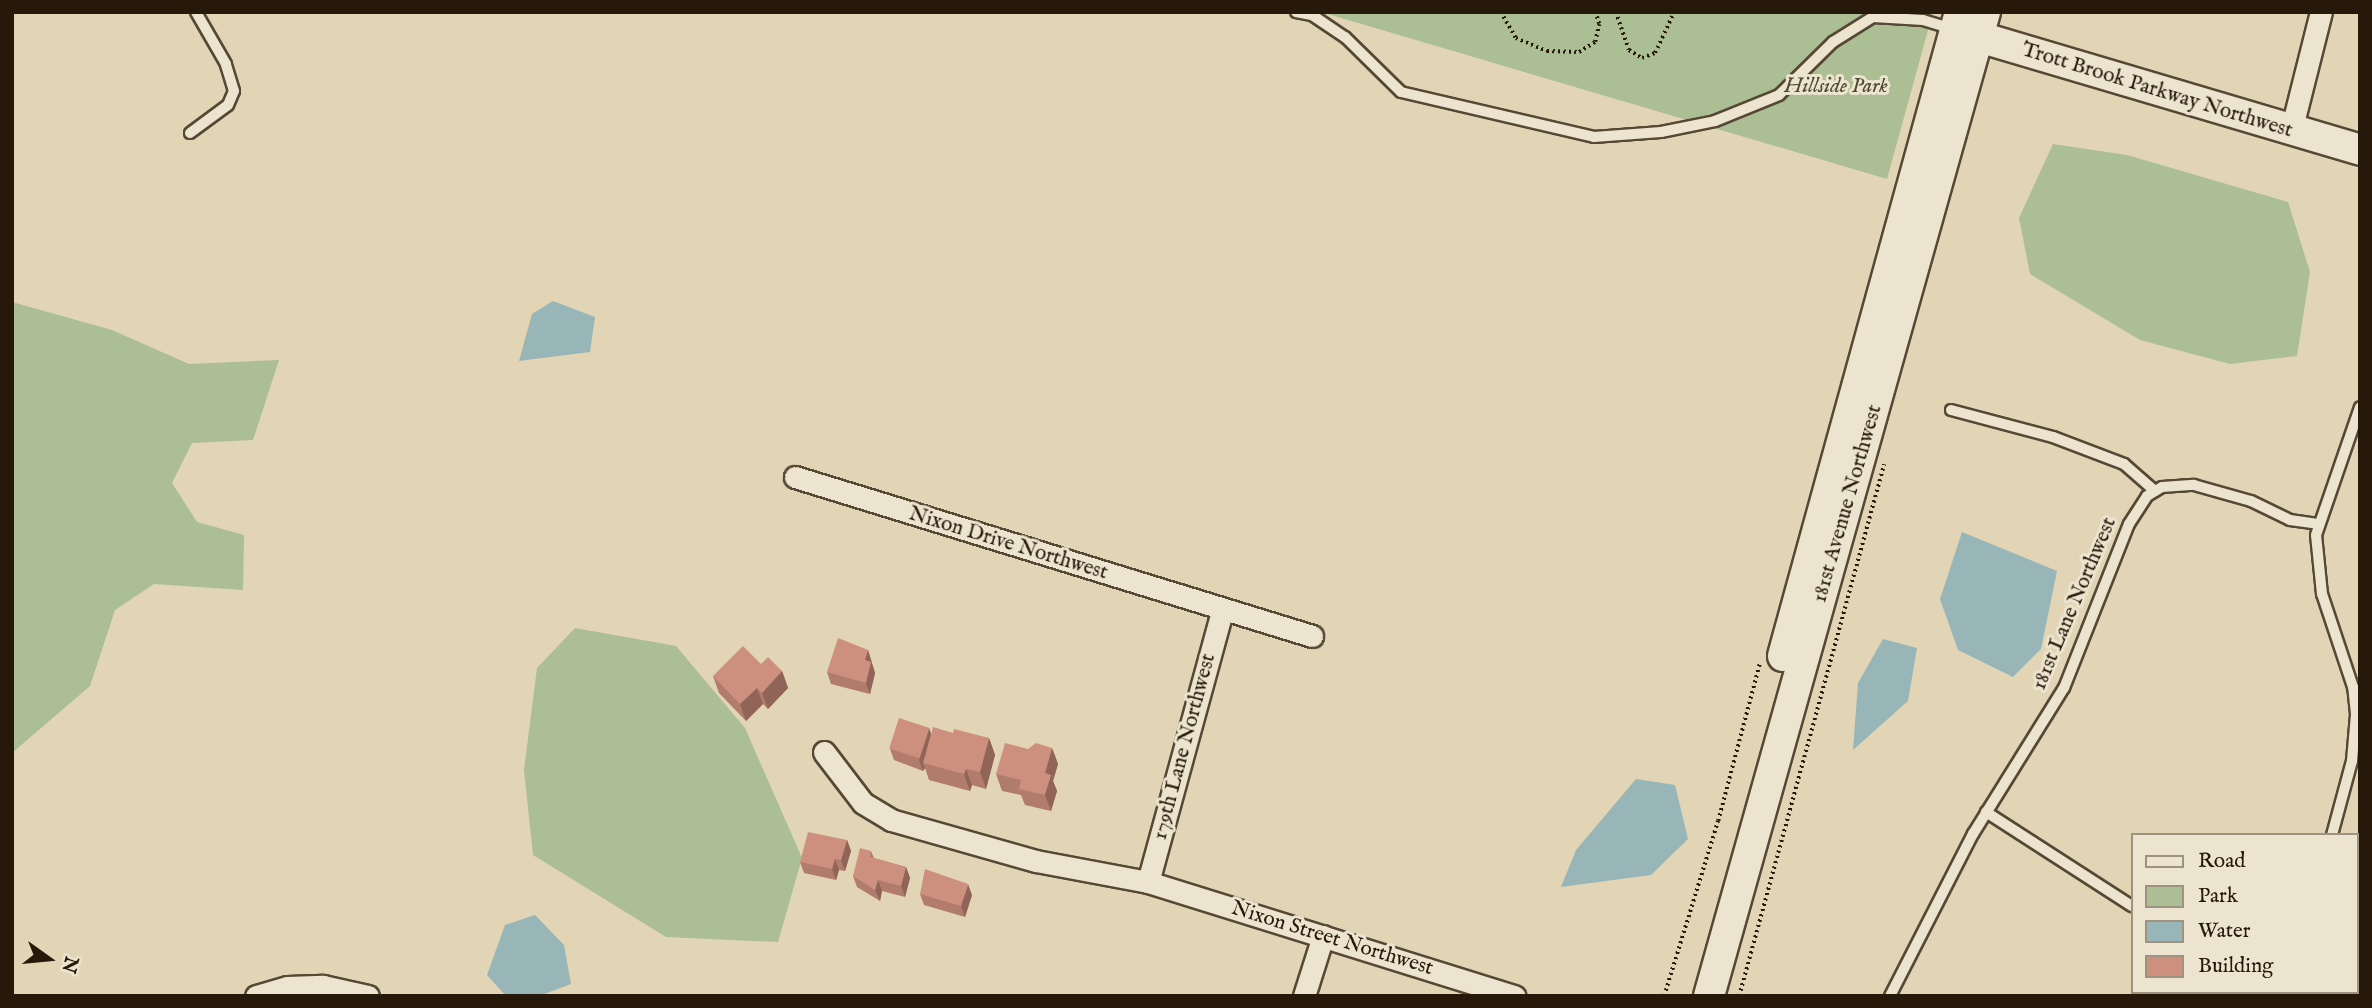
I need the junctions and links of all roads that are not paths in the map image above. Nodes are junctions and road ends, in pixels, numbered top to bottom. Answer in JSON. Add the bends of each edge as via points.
{"nodes":[{"id":1,"x":195,"y":12,"type":"edge"},
{"id":2,"x":1296,"y":12,"type":"edge"},
{"id":3,"x":2321,"y":12,"type":"edge"},
{"id":4,"x":1970,"y":23,"type":"edge"},
{"id":5,"x":2291,"y":131,"type":"junction"},
{"id":6,"x":190,"y":134,"type":"dead end"},
{"id":7,"x":2360,"y":150,"type":"edge"},
{"id":8,"x":2360,"y":407,"type":"edge"},
{"id":9,"x":1951,"y":410,"type":"dead end"},
{"id":10,"x":795,"y":477,"type":"dead end"},
{"id":11,"x":2155,"y":491,"type":"junction"},
{"id":12,"x":2318,"y":524,"type":"junction"},
{"id":13,"x":1222,"y":611,"type":"junction"},
{"id":14,"x":1312,"y":636,"type":"dead end"},
{"id":15,"x":824,"y":752,"type":"dead end"},
{"id":16,"x":1986,"y":813,"type":"junction"},
{"id":17,"x":2333,"y":833,"type":"edge"},
{"id":18,"x":1148,"y":882,"type":"junction"},
{"id":19,"x":2130,"y":905,"type":"edge"},
{"id":20,"x":1322,"y":936,"type":"junction"},
{"id":21,"x":256,"y":996,"type":"edge"},
{"id":22,"x":368,"y":996,"type":"edge"},
{"id":23,"x":1304,"y":996,"type":"edge"},
{"id":24,"x":1515,"y":996,"type":"edge"},
{"id":25,"x":1690,"y":996,"type":"edge"},
{"id":26,"x":1709,"y":996,"type":"edge"},
{"id":27,"x":1890,"y":996,"type":"edge"}],
"edges":[{"from":1,"to":6,"type":"lane","via":[[226,64],[234,91],[228,105]]},
{"from":2,"to":4,"type":"lane","via":[[1312,15],[1345,37],[1401,92],[1594,137],[1715,121],[1779,96],[1833,42],[1873,17]]},
{"from":3,"to":5,"type":"street"},
{"from":4,"to":5,"type":"main road","name":"Trott Brook Parkway Northwest"},
{"from":4,"to":25,"type":"main road","name":"181st Avenue Northwest"},
{"from":4,"to":26,"type":"main road","name":"181st Avenue Northwest"},
{"from":5,"to":7,"type":"main road","name":"Trott Brook Parkway Northwest"},
{"from":8,"to":12,"type":"lane"},
{"from":9,"to":11,"type":"lane","via":[[2053,437],[2124,464]]},
{"from":10,"to":13,"type":"street","name":"Nixon Drive Northwest"},
{"from":11,"to":12,"type":"lane","via":[[2177,484],[2194,485],[2251,501],[2290,520]]},
{"from":11,"to":16,"type":"lane","name":"181st Lane Northwest","via":[[2136,508],[2064,688]]},
{"from":12,"to":17,"type":"lane","via":[[2317,572],[2357,714],[2352,761]]},
{"from":13,"to":14,"type":"street","name":"Nixon Drive Northwest"},
{"from":13,"to":18,"type":"street","name":"179th Lane Northwest"},
{"from":15,"to":18,"type":"street","name":"Nixon Street Northwest","via":[[863,803],[891,820],[1036,861]]},
{"from":16,"to":19,"type":"lane"},
{"from":16,"to":27,"type":"lane","name":"181st Lane Northwest"},
{"from":18,"to":20,"type":"street","name":"Nixon Street Northwest"},
{"from":20,"to":23,"type":"street"},
{"from":20,"to":24,"type":"street","name":"Nixon Street Northwest"},
{"from":21,"to":22,"type":"street","via":[[288,987],[323,986]]}]}
